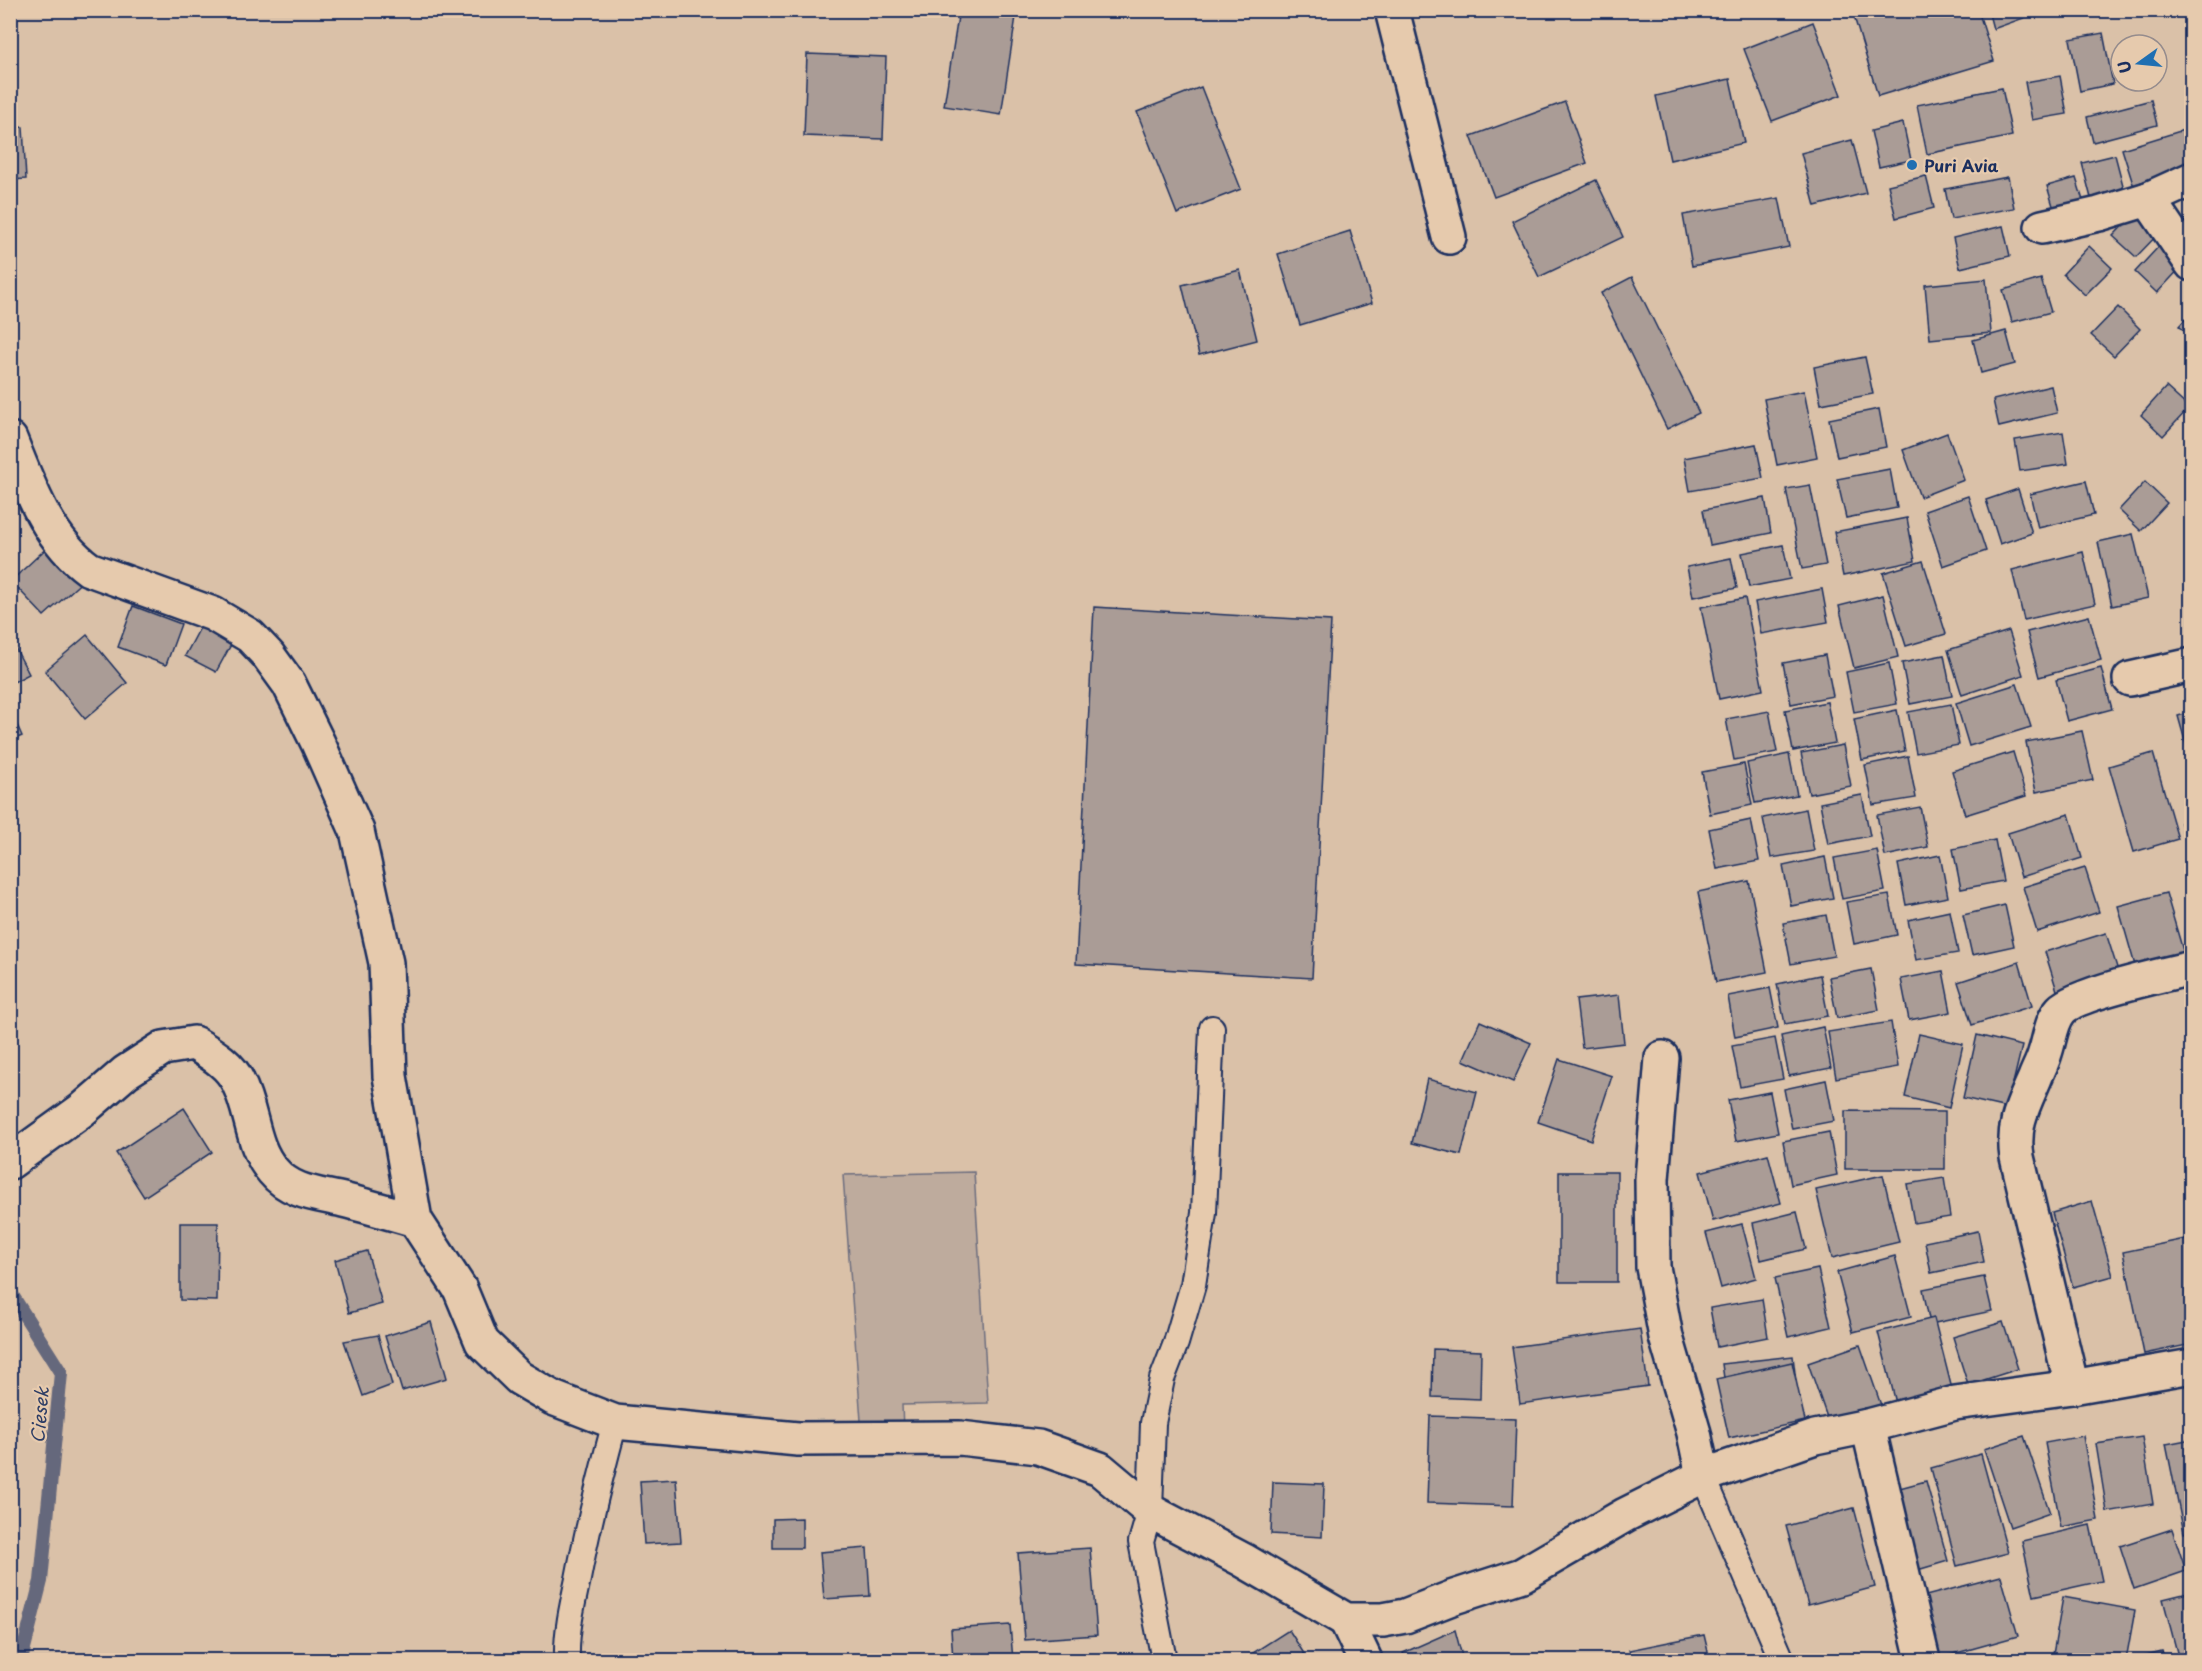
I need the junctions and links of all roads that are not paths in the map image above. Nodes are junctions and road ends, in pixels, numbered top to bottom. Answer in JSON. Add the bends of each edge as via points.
{"nodes":[{"id":1,"x":1392,"y":10,"type":"edge"},
{"id":2,"x":2192,"y":179,"type":"edge"},
{"id":3,"x":2148,"y":199,"type":"junction"},
{"id":4,"x":2042,"y":227,"type":"dead end"},
{"id":5,"x":1449,"y":237,"type":"dead end"},
{"id":6,"x":2192,"y":264,"type":"edge"},
{"id":7,"x":10,"y":439,"type":"edge"},
{"id":8,"x":2192,"y":665,"type":"edge"},
{"id":9,"x":2130,"y":679,"type":"dead end"},
{"id":10,"x":2192,"y":968,"type":"edge"},
{"id":11,"x":1212,"y":1028,"type":"dead end"},
{"id":12,"x":1662,"y":1058,"type":"dead end"},
{"id":13,"x":13,"y":1156,"type":"edge"},
{"id":14,"x":415,"y":1220,"type":"junction"},
{"id":15,"x":2192,"y":1366,"type":"edge"},
{"id":16,"x":2072,"y":1387,"type":"junction"},
{"id":17,"x":615,"y":1422,"type":"junction"},
{"id":18,"x":1868,"y":1426,"type":"junction"},
{"id":19,"x":1703,"y":1476,"type":"junction"},
{"id":20,"x":1150,"y":1510,"type":"junction"},
{"id":21,"x":1346,"y":1620,"type":"junction"},
{"id":22,"x":567,"y":1660,"type":"edge"},
{"id":23,"x":1162,"y":1660,"type":"edge"},
{"id":24,"x":1365,"y":1660,"type":"edge"},
{"id":25,"x":1782,"y":1660,"type":"edge"},
{"id":26,"x":1923,"y":1660,"type":"edge"}],
"edges":[{"from":1,"to":5,"type":"street"},
{"from":2,"to":3,"type":"street"},
{"from":3,"to":4,"type":"street"},
{"from":3,"to":6,"type":"street"},
{"from":7,"to":14,"type":"street","via":[[34,499],[77,561],[89,569],[213,614],[250,636],[289,684],[357,831],[386,963],[390,1076]]},
{"from":8,"to":9,"type":"street"},
{"from":10,"to":16,"type":"street","via":[[2093,994],[2061,1010],[2018,1119],[2014,1140],[2017,1157]]},
{"from":11,"to":20,"type":"lane","via":[[1203,1213],[1193,1285],[1162,1379],[1153,1424]]},
{"from":12,"to":19,"type":"street","via":[[1652,1179],[1653,1267],[1666,1337]]},
{"from":13,"to":14,"type":"street","via":[[163,1048],[194,1043],[219,1059],[238,1080],[256,1142],[273,1172],[308,1194]]},
{"from":14,"to":17,"type":"street","via":[[460,1289],[482,1342],[519,1377],[553,1398]]},
{"from":15,"to":16,"type":"street"},
{"from":16,"to":18,"type":"street","via":[[1954,1403]]},
{"from":17,"to":20,"type":"street","via":[[798,1439],[960,1438],[1038,1447],[1100,1469]]},
{"from":17,"to":22,"type":"lane","via":[[583,1553]]},
{"from":18,"to":19,"type":"street","via":[[1815,1437]]},
{"from":18,"to":26,"type":"street"},
{"from":19,"to":21,"type":"street","via":[[1625,1515],[1522,1575],[1405,1616]]},
{"from":19,"to":25,"type":"lane"},
{"from":20,"to":21,"type":"street"},
{"from":20,"to":23,"type":"lane","via":[[1141,1542]]},
{"from":21,"to":24,"type":"street"}]}
